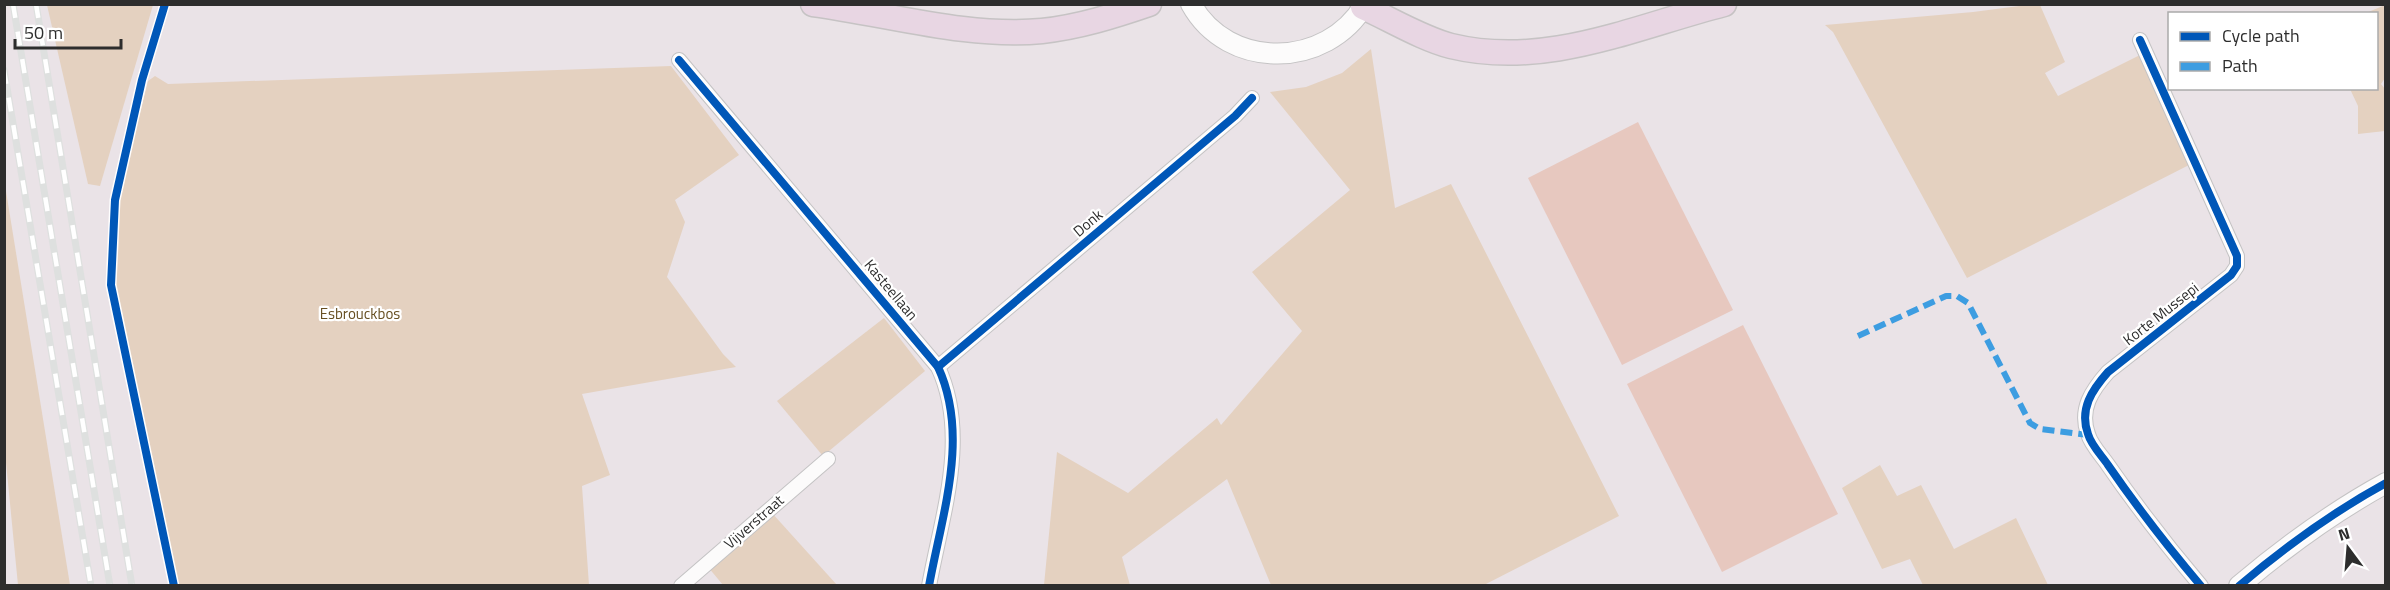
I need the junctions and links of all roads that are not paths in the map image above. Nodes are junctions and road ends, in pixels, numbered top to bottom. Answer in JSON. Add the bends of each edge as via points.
{"nodes":[{"id":1,"x":813,"y":4,"type":"edge"},
{"id":2,"x":1149,"y":4,"type":"edge"},
{"id":3,"x":1191,"y":4,"type":"edge"},
{"id":4,"x":1724,"y":4,"type":"edge"},
{"id":5,"x":1364,"y":6,"type":"edge"},
{"id":6,"x":2140,"y":40,"type":"dead end"},
{"id":7,"x":679,"y":60,"type":"dead end"},
{"id":8,"x":1252,"y":98,"type":"dead end"},
{"id":9,"x":938,"y":367,"type":"junction"},
{"id":10,"x":828,"y":459,"type":"dead end"},
{"id":11,"x":2385,"y":483,"type":"edge"},
{"id":12,"x":681,"y":585,"type":"edge"},
{"id":13,"x":929,"y":585,"type":"edge"},
{"id":14,"x":2201,"y":585,"type":"edge"},
{"id":15,"x":2239,"y":585,"type":"edge"}],
"edges":[{"from":1,"to":2,"type":"highway","via":[[1007,32],[1069,27]]},
{"from":3,"to":5,"type":"main road","via":[[1209,28],[1224,39],[1248,50],[1274,55],[1297,53],[1326,42]]},
{"from":4,"to":5,"type":"highway","via":[[1568,49],[1503,53],[1450,46]]},
{"from":6,"to":14,"type":"street","name":"Korte Mussepi","via":[[2237,256],[2237,266],[2231,275],[2108,372],[2092,390],[2086,405],[2086,423],[2088,435],[2126,492]]},
{"from":7,"to":9,"type":"street","name":"Kasteellaan"},
{"from":8,"to":9,"type":"street","name":"Donk"},
{"from":9,"to":13,"type":"street","name":"Kasteellaan","via":[[948,388],[954,449]]},
{"from":10,"to":12,"type":"street","name":"Vijverstraat"},
{"from":11,"to":15,"type":"main road","via":[[2287,545]]}]}
